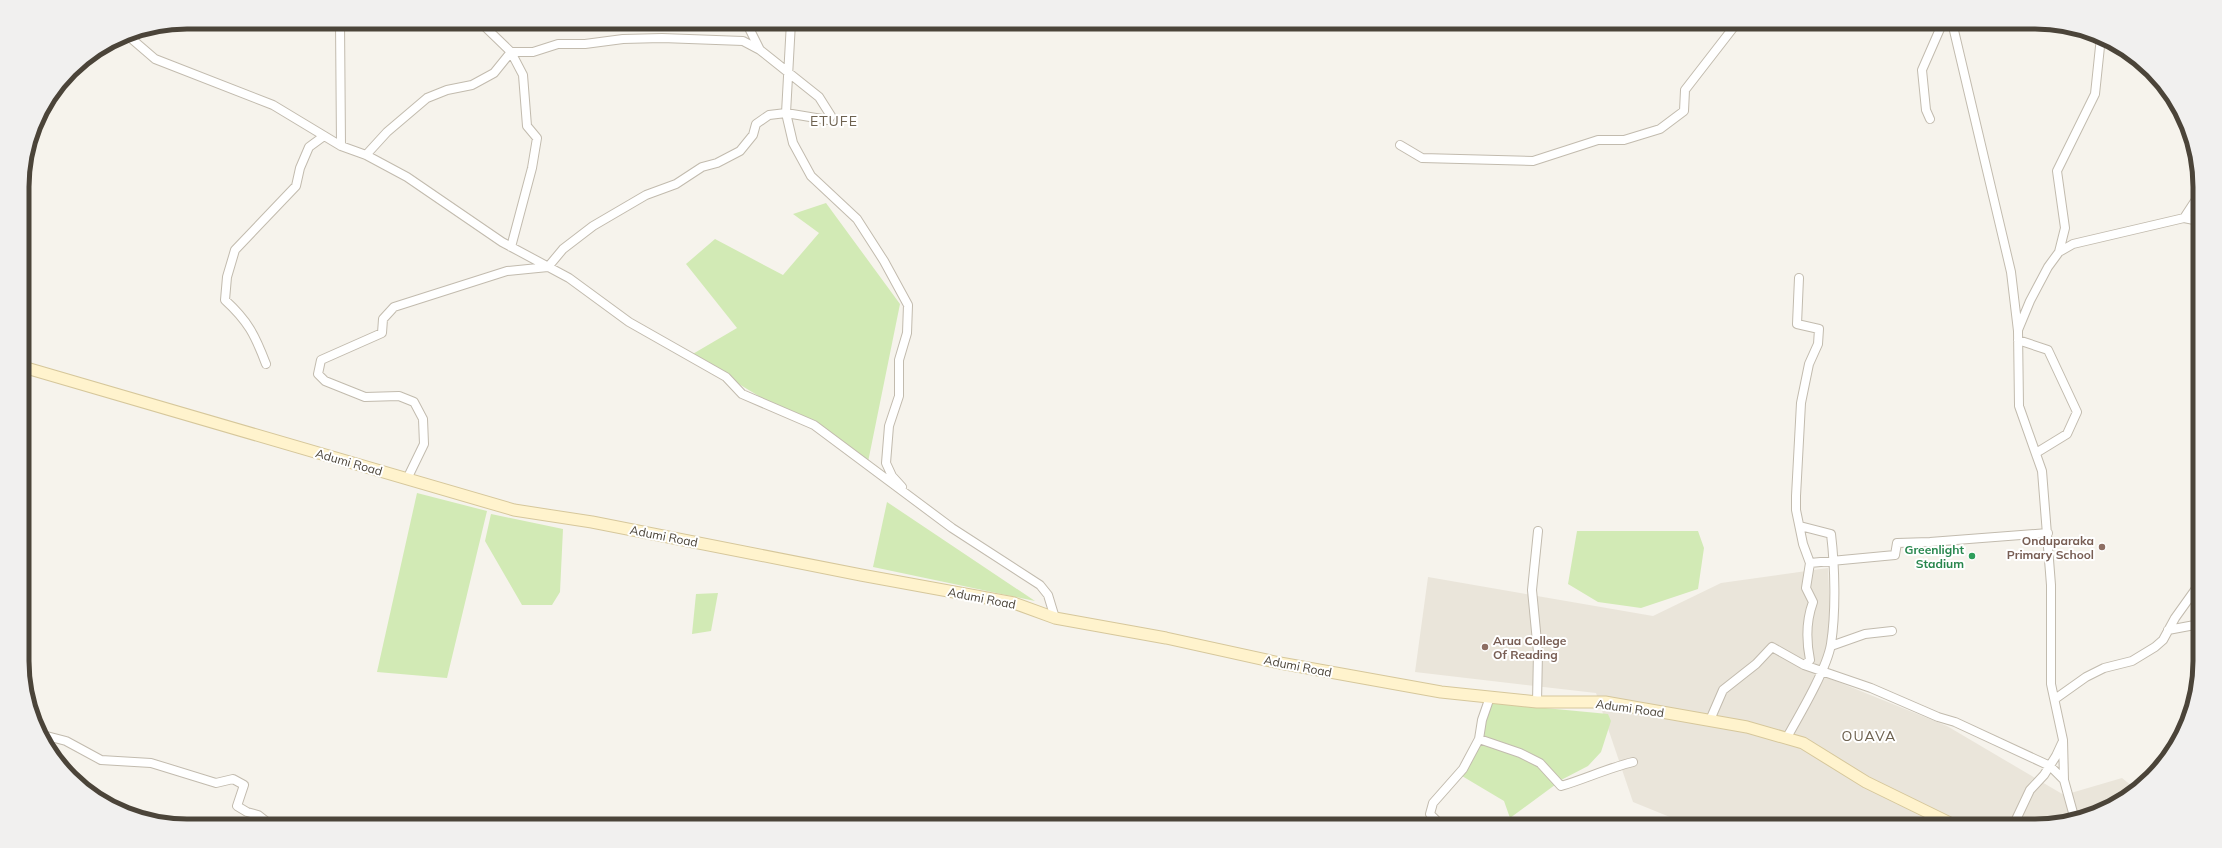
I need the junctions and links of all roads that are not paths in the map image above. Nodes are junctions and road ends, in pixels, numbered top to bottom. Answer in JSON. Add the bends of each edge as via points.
{"nodes":[{"id":1,"x":340,"y":29,"type":"edge"},
{"id":2,"x":487,"y":29,"type":"edge"},
{"id":3,"x":750,"y":29,"type":"edge"},
{"id":4,"x":791,"y":29,"type":"edge"},
{"id":5,"x":1732,"y":29,"type":"edge"},
{"id":6,"x":1940,"y":29,"type":"edge"},
{"id":7,"x":1954,"y":29,"type":"edge"},
{"id":8,"x":132,"y":39,"type":"edge"},
{"id":9,"x":2100,"y":43,"type":"edge"},
{"id":10,"x":760,"y":50,"type":"junction"},
{"id":11,"x":511,"y":52,"type":"junction"},
{"id":12,"x":788,"y":72,"type":"junction"},
{"id":13,"x":786,"y":113,"type":"junction"},
{"id":14,"x":1930,"y":119,"type":"dead end"},
{"id":15,"x":324,"y":136,"type":"junction"},
{"id":16,"x":1400,"y":145,"type":"dead end"},
{"id":17,"x":341,"y":146,"type":"junction"},
{"id":18,"x":366,"y":155,"type":"junction"},
{"id":19,"x":2193,"y":204,"type":"edge"},
{"id":20,"x":2184,"y":218,"type":"junction"},
{"id":21,"x":2193,"y":220,"type":"edge"},
{"id":22,"x":511,"y":246,"type":"junction"},
{"id":23,"x":2059,"y":252,"type":"junction"},
{"id":24,"x":548,"y":267,"type":"junction"},
{"id":25,"x":1799,"y":278,"type":"dead end"},
{"id":26,"x":2018,"y":331,"type":"junction"},
{"id":27,"x":2018,"y":340,"type":"junction"},
{"id":28,"x":266,"y":364,"type":"dead end"},
{"id":29,"x":29,"y":368,"type":"edge"},
{"id":30,"x":2036,"y":453,"type":"junction"},
{"id":31,"x":407,"y":479,"type":"junction"},
{"id":32,"x":910,"y":496,"type":"junction"},
{"id":33,"x":1800,"y":526,"type":"junction"},
{"id":34,"x":1538,"y":531,"type":"dead end"},
{"id":35,"x":2048,"y":533,"type":"junction"},
{"id":36,"x":1835,"y":561,"type":"junction"},
{"id":37,"x":1810,"y":563,"type":"junction"},
{"id":38,"x":2193,"y":593,"type":"edge"},
{"id":39,"x":1055,"y":618,"type":"junction"},
{"id":40,"x":2193,"y":625,"type":"edge"},
{"id":41,"x":2168,"y":630,"type":"junction"},
{"id":42,"x":1892,"y":631,"type":"dead end"},
{"id":43,"x":1831,"y":646,"type":"junction"},
{"id":44,"x":1804,"y":665,"type":"junction"},
{"id":45,"x":1820,"y":672,"type":"junction"},
{"id":46,"x":1490,"y":697,"type":"junction"},
{"id":47,"x":2055,"y":699,"type":"junction"},
{"id":48,"x":1537,"y":702,"type":"junction"},
{"id":49,"x":1710,"y":720,"type":"junction"},
{"id":50,"x":48,"y":736,"type":"edge"},
{"id":51,"x":1479,"y":739,"type":"junction"},
{"id":52,"x":1786,"y":739,"type":"junction"},
{"id":53,"x":2063,"y":740,"type":"junction"},
{"id":54,"x":1633,"y":762,"type":"dead end"},
{"id":55,"x":2050,"y":766,"type":"junction"},
{"id":56,"x":2064,"y":780,"type":"junction"},
{"id":57,"x":2074,"y":814,"type":"edge"},
{"id":58,"x":263,"y":819,"type":"edge"},
{"id":59,"x":1435,"y":819,"type":"edge"},
{"id":60,"x":1942,"y":819,"type":"edge"},
{"id":61,"x":2016,"y":819,"type":"edge"}],
"edges":[{"from":1,"to":17,"type":"street"},
{"from":2,"to":11,"type":"street"},
{"from":3,"to":10,"type":"street"},
{"from":4,"to":12,"type":"street"},
{"from":5,"to":16,"type":"street","via":[[1685,90],[1684,111],[1660,129],[1624,140],[1598,140],[1533,161],[1422,158]]},
{"from":6,"to":14,"type":"street","via":[[1922,70],[1926,110]]},
{"from":7,"to":26,"type":"street","via":[[2011,272]]},
{"from":8,"to":15,"type":"street","via":[[155,59],[273,105]]},
{"from":9,"to":23,"type":"street","via":[[2095,94],[2057,171],[2066,228]]},
{"from":10,"to":11,"type":"street","via":[[743,41],[662,38],[558,44],[533,52]]},
{"from":10,"to":12,"type":"street"},
{"from":11,"to":18,"type":"street","via":[[494,73],[472,85],[447,90],[427,98],[387,132]]},
{"from":11,"to":22,"type":"street","via":[[523,75],[527,126],[537,138],[532,168]]},
{"from":12,"to":13,"type":"street"},
{"from":12,"to":13,"type":"street","via":[[819,97],[831,116],[828,120],[822,120]]},
{"from":13,"to":24,"type":"street","via":[[769,114],[756,124],[753,135],[740,151],[717,163],[702,167],[676,184],[646,195],[593,226],[563,249]]},
{"from":13,"to":32,"type":"street","via":[[793,143],[811,176],[857,219],[908,305],[908,333],[899,360],[899,396],[889,426],[886,462],[892,476]]},
{"from":15,"to":17,"type":"street"},
{"from":15,"to":28,"type":"street","via":[[309,146],[296,186],[235,250],[227,278],[225,300],[242,315],[255,336]]},
{"from":17,"to":18,"type":"street"},
{"from":18,"to":22,"type":"street","via":[[407,177]]},
{"from":19,"to":20,"type":"street"},
{"from":20,"to":21,"type":"street"},
{"from":20,"to":23,"type":"street","via":[[2073,244]]},
{"from":22,"to":24,"type":"street"},
{"from":23,"to":26,"type":"street","via":[[2030,301]]},
{"from":24,"to":31,"type":"street","via":[[507,271],[394,307],[383,319],[382,333],[321,360],[318,374],[325,381],[366,396],[398,396],[414,402],[423,419],[424,444]]},
{"from":24,"to":32,"type":"street","via":[[569,278],[629,322],[726,377],[742,394],[814,425]]},
{"from":25,"to":33,"type":"street","via":[[1797,324],[1819,329],[1818,344],[1809,364],[1801,403],[1796,496]]},
{"from":26,"to":27,"type":"street"},
{"from":27,"to":30,"type":"street","via":[[2019,406]]},
{"from":27,"to":30,"type":"street","via":[[2048,350],[2077,412],[2067,434]]},
{"from":29,"to":31,"type":"main road","name":"Adumi Road"},
{"from":30,"to":35,"type":"street","via":[[2042,471]]},
{"from":31,"to":39,"type":"main road","name":"Adumi Road","via":[[514,510],[592,522],[1014,603]]},
{"from":32,"to":39,"type":"street","via":[[952,528],[1040,586],[1048,596]]},
{"from":33,"to":36,"type":"street","via":[[1832,534]]},
{"from":33,"to":37,"type":"street"},
{"from":34,"to":48,"type":"street","via":[[1532,590],[1538,652]]},
{"from":35,"to":36,"type":"street","via":[[1897,543],[1895,555]]},
{"from":35,"to":47,"type":"street","via":[[2051,684]]},
{"from":36,"to":37,"type":"street"},
{"from":36,"to":43,"type":"street"},
{"from":37,"to":44,"type":"street","via":[[1806,588],[1813,602],[1808,616],[1807,643],[1810,660]]},
{"from":38,"to":41,"type":"street"},
{"from":39,"to":46,"type":"main road","name":"Adumi Road","via":[[1166,638],[1280,663],[1441,692]]},
{"from":40,"to":41,"type":"street"},
{"from":41,"to":47,"type":"street","via":[[2163,640],[2147,653],[2086,677]]},
{"from":42,"to":43,"type":"street","via":[[1865,634]]},
{"from":43,"to":45,"type":"street"},
{"from":44,"to":45,"type":"street"},
{"from":44,"to":49,"type":"street","via":[[1772,647],[1756,664],[1723,690]]},
{"from":45,"to":52,"type":"street"},
{"from":45,"to":55,"type":"street","via":[[1871,688],[1955,722]]},
{"from":46,"to":48,"type":"main road","name":"Adumi Road"},
{"from":46,"to":51,"type":"street"},
{"from":47,"to":53,"type":"street"},
{"from":48,"to":49,"type":"main road","name":"Adumi Road","via":[[1605,702]]},
{"from":49,"to":52,"type":"main road","name":"Adumi Road","via":[[1747,727]]},
{"from":50,"to":58,"type":"street","via":[[66,741],[101,760],[151,763],[216,783],[233,779],[244,785],[237,806]]},
{"from":51,"to":54,"type":"street","via":[[1540,763],[1560,786],[1582,780],[1599,771]]},
{"from":51,"to":59,"type":"street","via":[[1463,769],[1433,802],[1430,814]]},
{"from":52,"to":60,"type":"main road","name":"Adumi Road","via":[[1803,743],[1866,782]]},
{"from":53,"to":55,"type":"street"},
{"from":53,"to":56,"type":"street"},
{"from":55,"to":56,"type":"street"},
{"from":55,"to":61,"type":"street","via":[[2030,790]]},
{"from":56,"to":57,"type":"street"}]}
